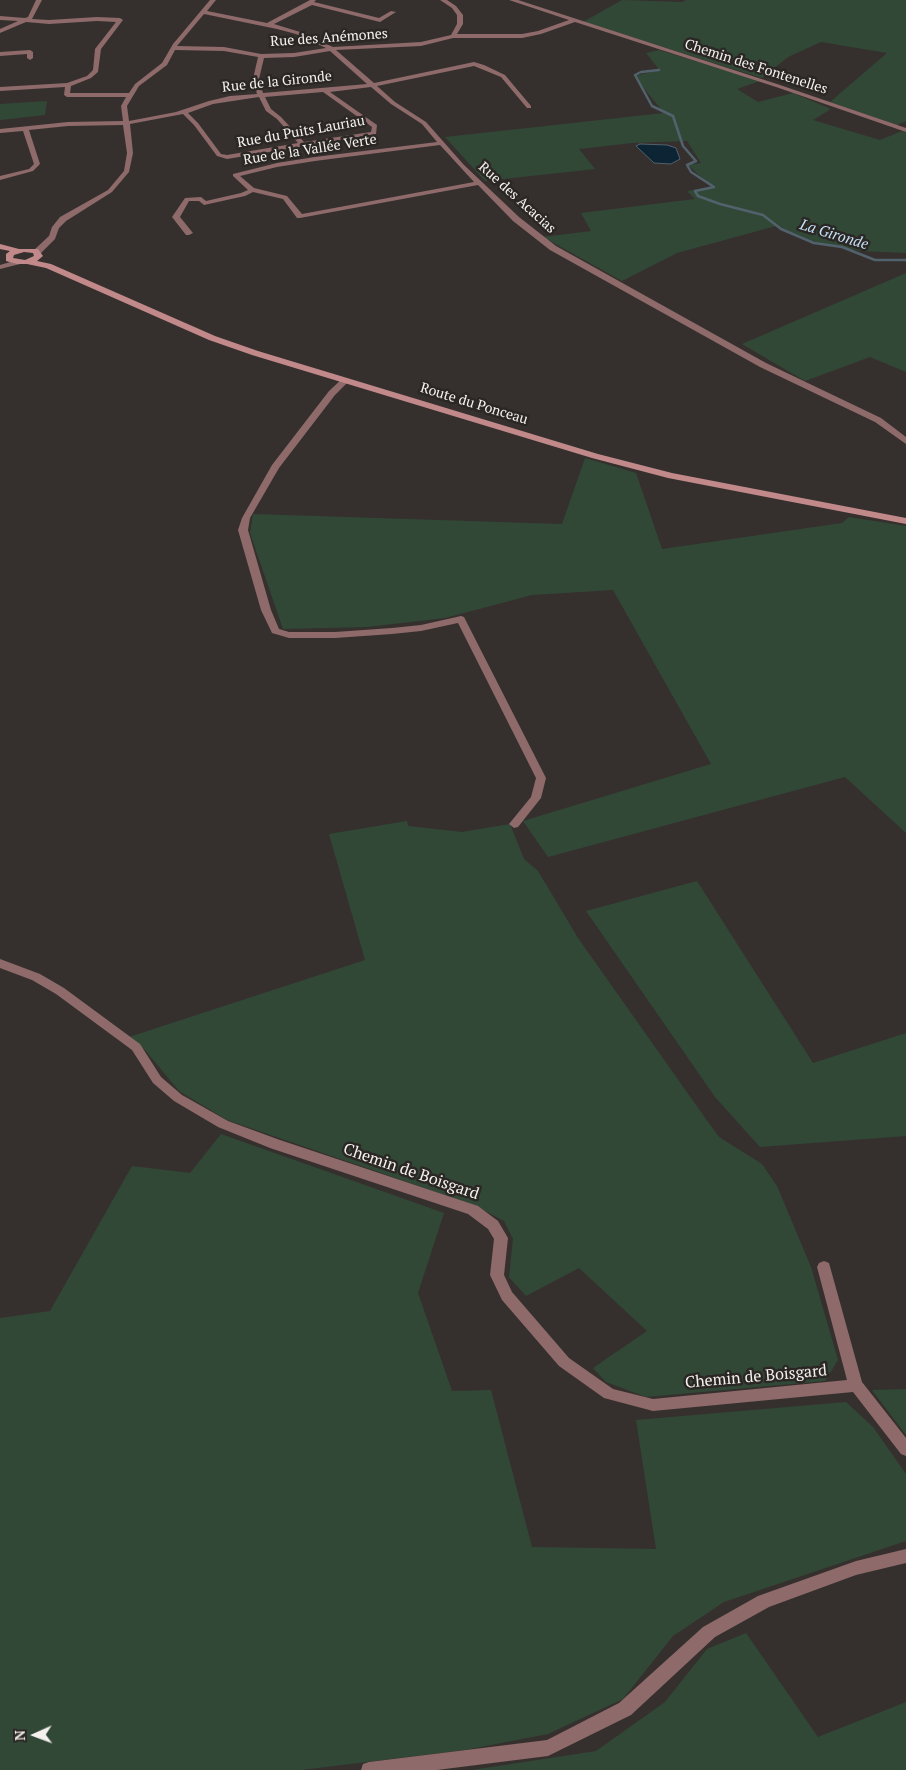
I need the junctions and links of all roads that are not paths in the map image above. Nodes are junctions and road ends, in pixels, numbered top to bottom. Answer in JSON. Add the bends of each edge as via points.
{"nodes":[{"id":1,"x":39,"y":0,"type":"edge"},
{"id":2,"x":213,"y":0,"type":"edge"},
{"id":3,"x":443,"y":0,"type":"edge"},
{"id":4,"x":512,"y":0,"type":"edge"},
{"id":5,"x":312,"y":2,"type":"edge"},
{"id":6,"x":202,"y":12,"type":"junction"},
{"id":7,"x":393,"y":12,"type":"dead end"},
{"id":8,"x":0,"y":18,"type":"edge"},
{"id":9,"x":26,"y":20,"type":"junction"},
{"id":10,"x":573,"y":21,"type":"junction"},
{"id":11,"x":268,"y":25,"type":"junction"},
{"id":12,"x":0,"y":30,"type":"edge"},
{"id":13,"x":452,"y":36,"type":"junction"},
{"id":14,"x":174,"y":48,"type":"junction"},
{"id":15,"x":330,"y":48,"type":"junction"},
{"id":16,"x":0,"y":54,"type":"edge"},
{"id":17,"x":261,"y":56,"type":"junction"},
{"id":18,"x":30,"y":58,"type":"dead end"},
{"id":19,"x":78,"y":83,"type":"junction"},
{"id":20,"x":68,"y":85,"type":"junction"},
{"id":21,"x":372,"y":85,"type":"junction"},
{"id":22,"x":0,"y":89,"type":"edge"},
{"id":23,"x":324,"y":90,"type":"junction"},
{"id":24,"x":77,"y":94,"type":"junction"},
{"id":25,"x":130,"y":95,"type":"junction"},
{"id":26,"x":260,"y":95,"type":"junction"},
{"id":27,"x":529,"y":107,"type":"dead end"},
{"id":28,"x":184,"y":112,"type":"junction"},
{"id":29,"x":127,"y":122,"type":"junction"},
{"id":30,"x":25,"y":128,"type":"junction"},
{"id":31,"x":906,"y":130,"type":"edge"},
{"id":32,"x":0,"y":131,"type":"edge"},
{"id":33,"x":442,"y":143,"type":"junction"},
{"id":34,"x":303,"y":145,"type":"junction"},
{"id":35,"x":0,"y":178,"type":"edge"},
{"id":36,"x":480,"y":183,"type":"junction"},
{"id":37,"x":252,"y":190,"type":"junction"},
{"id":38,"x":189,"y":233,"type":"dead end"},
{"id":39,"x":49,"y":241,"type":"junction"},
{"id":40,"x":0,"y":248,"type":"edge"},
{"id":41,"x":27,"y":250,"type":"junction"},
{"id":42,"x":37,"y":255,"type":"junction"},
{"id":43,"x":13,"y":257,"type":"junction"},
{"id":44,"x":29,"y":262,"type":"junction"},
{"id":45,"x":48,"y":266,"type":"junction"},
{"id":46,"x":0,"y":267,"type":"edge"},
{"id":47,"x":346,"y":380,"type":"junction"},
{"id":48,"x":906,"y":441,"type":"edge"},
{"id":49,"x":906,"y":521,"type":"edge"},
{"id":50,"x":514,"y":824,"type":"dead end"},
{"id":51,"x":0,"y":963,"type":"edge"},
{"id":52,"x":824,"y":1267,"type":"dead end"},
{"id":53,"x":856,"y":1385,"type":"junction"},
{"id":54,"x":906,"y":1448,"type":"edge"},
{"id":55,"x":906,"y":1556,"type":"edge"},
{"id":56,"x":369,"y":1770,"type":"edge"}],
"edges":[{"from":1,"to":9,"type":"street","via":[[33,15]]},
{"from":2,"to":6,"type":"street"},
{"from":3,"to":13,"type":"street","via":[[460,15],[460,24]]},
{"from":4,"to":10,"type":"street","name":"Chemin des Fontenelles"},
{"from":5,"to":7,"type":"street","via":[[380,20]]},
{"from":5,"to":11,"type":"street"},
{"from":6,"to":11,"type":"street","name":"Rue des Acacias"},
{"from":6,"to":14,"type":"street"},
{"from":8,"to":9,"type":"street"},
{"from":9,"to":12,"type":"street"},
{"from":9,"to":19,"type":"street","via":[[120,20],[98,49],[96,71]]},
{"from":10,"to":13,"type":"street","name":"Rue des Anémones","via":[[522,36]]},
{"from":10,"to":31,"type":"street","name":"Chemin des Fontenelles"},
{"from":11,"to":15,"type":"street","name":"Rue des Acacias","via":[[298,33]]},
{"from":13,"to":15,"type":"street","name":"Rue des Anémones","via":[[421,44]]},
{"from":14,"to":17,"type":"street","name":"Rue des Anémones","via":[[224,49]]},
{"from":14,"to":25,"type":"street","via":[[165,64]]},
{"from":15,"to":17,"type":"street","name":"Rue des Anémones","via":[[294,56]]},
{"from":15,"to":21,"type":"street","name":"Rue des Acacias"},
{"from":16,"to":18,"type":"street","via":[[30,52]]},
{"from":17,"to":26,"type":"street","via":[[256,79]]},
{"from":19,"to":20,"type":"street"},
{"from":19,"to":24,"type":"street"},
{"from":20,"to":22,"type":"street"},
{"from":20,"to":24,"type":"street","via":[[67,95]]},
{"from":21,"to":23,"type":"street","name":"Rue de la Gironde"},
{"from":21,"to":27,"type":"street","name":"Rue de la Gironde","via":[[474,64],[503,76]]},
{"from":21,"to":33,"type":"street","name":"Rue des Acacias","via":[[424,123]]},
{"from":23,"to":26,"type":"street","name":"Rue de la Gironde"},
{"from":23,"to":34,"type":"street","name":"Rue du Puits Lauriau","via":[[375,126],[376,130],[369,135]]},
{"from":24,"to":25,"type":"street"},
{"from":25,"to":29,"type":"street","via":[[124,106]]},
{"from":26,"to":28,"type":"street","name":"Rue de la Gironde","via":[[220,100]]},
{"from":26,"to":34,"type":"street","via":[[268,110]]},
{"from":28,"to":29,"type":"street","name":"Rue de la Gironde"},
{"from":28,"to":34,"type":"street","name":"Rue du Puits Lauriau","via":[[222,156]]},
{"from":29,"to":30,"type":"street","name":"Rue de la Gironde"},
{"from":29,"to":39,"type":"street","via":[[130,152],[127,172],[110,191],[63,219]]},
{"from":30,"to":32,"type":"street","name":"Rue de la Gironde"},
{"from":30,"to":35,"type":"street","via":[[37,164],[31,170]]},
{"from":33,"to":36,"type":"street","name":"Rue des Acacias"},
{"from":33,"to":37,"type":"street","name":"Rue de la Vallée Verte","via":[[315,159],[236,175]]},
{"from":36,"to":37,"type":"street","name":"Rue de la Vallée Verte","via":[[300,216],[285,197]]},
{"from":36,"to":48,"type":"street","name":"Rue des Acacias","via":[[516,219],[553,248],[763,365],[878,420]]},
{"from":37,"to":38,"type":"street","via":[[204,203],[201,199],[187,199],[176,217]]},
{"from":39,"to":41,"type":"street"},
{"from":39,"to":42,"type":"street"},
{"from":40,"to":43,"type":"street"},
{"from":41,"to":42,"type":"street"},
{"from":41,"to":43,"type":"street"},
{"from":42,"to":44,"type":"street"},
{"from":42,"to":45,"type":"street","name":"Route du Ponceau"},
{"from":43,"to":44,"type":"street"},
{"from":43,"to":46,"type":"street"},
{"from":44,"to":45,"type":"street","name":"Route du Ponceau"},
{"from":45,"to":47,"type":"street","name":"Route du Ponceau","via":[[212,338]]},
{"from":47,"to":49,"type":"street","name":"Route du Ponceau","via":[[671,476]]},
{"from":47,"to":50,"type":"street","via":[[332,393],[275,466],[246,518],[243,530],[273,627],[275,631],[289,635],[335,634],[392,631],[461,619],[541,778],[536,798]]},
{"from":51,"to":53,"type":"street","name":"Chemin de Boisgard","via":[[36,977],[60,991],[136,1047],[158,1080],[178,1098],[223,1124],[473,1210],[493,1225],[501,1238],[497,1275],[507,1296],[564,1362],[608,1394],[653,1405]]},
{"from":52,"to":53,"type":"street"},
{"from":53,"to":54,"type":"street"},
{"from":55,"to":56,"type":"street","via":[[856,1568],[764,1601],[709,1632],[624,1709],[548,1748]]}]}
